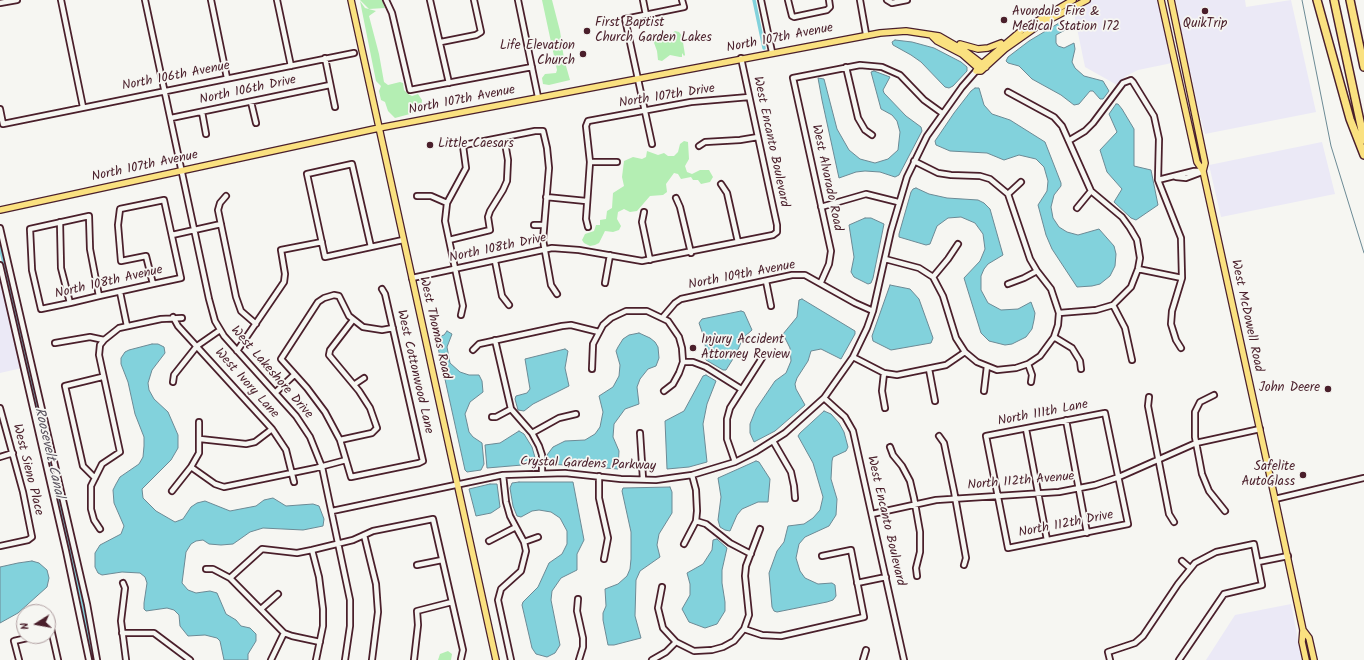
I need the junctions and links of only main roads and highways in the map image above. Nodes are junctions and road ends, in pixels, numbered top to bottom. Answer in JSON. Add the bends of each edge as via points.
{"nodes":[{"id":1,"x":351,"y":0,"type":"edge"},
{"id":2,"x":1073,"y":0,"type":"edge"},
{"id":3,"x":1087,"y":0,"type":"edge"},
{"id":4,"x":1161,"y":0,"type":"edge"},
{"id":5,"x":1171,"y":0,"type":"edge"},
{"id":6,"x":1317,"y":0,"type":"edge"},
{"id":7,"x":1334,"y":0,"type":"edge"},
{"id":8,"x":1350,"y":0,"type":"edge"},
{"id":9,"x":1024,"y":32,"type":"junction"},
{"id":10,"x":931,"y":35,"type":"junction"},
{"id":11,"x":1010,"y":38,"type":"junction"},
{"id":12,"x":947,"y":39,"type":"junction"},
{"id":13,"x":1364,"y":66,"type":"edge"},
{"id":14,"x":981,"y":68,"type":"junction"},
{"id":15,"x":379,"y":128,"type":"junction"},
{"id":16,"x":1364,"y":140,"type":"edge"},
{"id":17,"x":1364,"y":155,"type":"edge"},
{"id":18,"x":1203,"y":171,"type":"junction"},
{"id":19,"x":0,"y":210,"type":"edge"},
{"id":20,"x":1303,"y":630,"type":"junction"},
{"id":21,"x":496,"y":660,"type":"edge"},
{"id":22,"x":1306,"y":660,"type":"edge"},
{"id":23,"x":1314,"y":660,"type":"edge"}],
"edges":[{"from":1,"to":15,"type":"main road","name":"West Thomas Road"},
{"from":2,"to":9,"type":"main road"},
{"from":3,"to":9,"type":"main road"},
{"from":4,"to":18,"type":"main road","name":"West McDowell Road","via":[[1197,162]]},
{"from":5,"to":18,"type":"main road","name":"West McDowell Road","via":[[1205,163]]},
{"from":6,"to":17,"type":"highway","via":[[1350,119]]},
{"from":7,"to":16,"type":"highway"},
{"from":8,"to":13,"type":"highway"},
{"from":9,"to":11,"type":"main road"},
{"from":9,"to":14,"type":"main road"},
{"from":10,"to":12,"type":"main road","name":"North 107th Avenue"},
{"from":10,"to":14,"type":"main road","name":"North 107th Avenue"},
{"from":10,"to":15,"type":"main road","name":"North 107th Avenue","via":[[902,31],[866,34]]},
{"from":11,"to":12,"type":"main road","via":[[994,47],[978,49]]},
{"from":11,"to":14,"type":"main road"},
{"from":12,"to":14,"type":"main road","name":"North 107th Avenue"},
{"from":15,"to":19,"type":"main road","name":"North 107th Avenue"},
{"from":15,"to":21,"type":"main road","name":"West Thomas Road"},
{"from":18,"to":20,"type":"main road","name":"West McDowell Road"},
{"from":20,"to":22,"type":"main road","name":"West McDowell Road","via":[[1302,642]]},
{"from":20,"to":23,"type":"main road","name":"West McDowell Road","via":[[1309,638]]}]}
